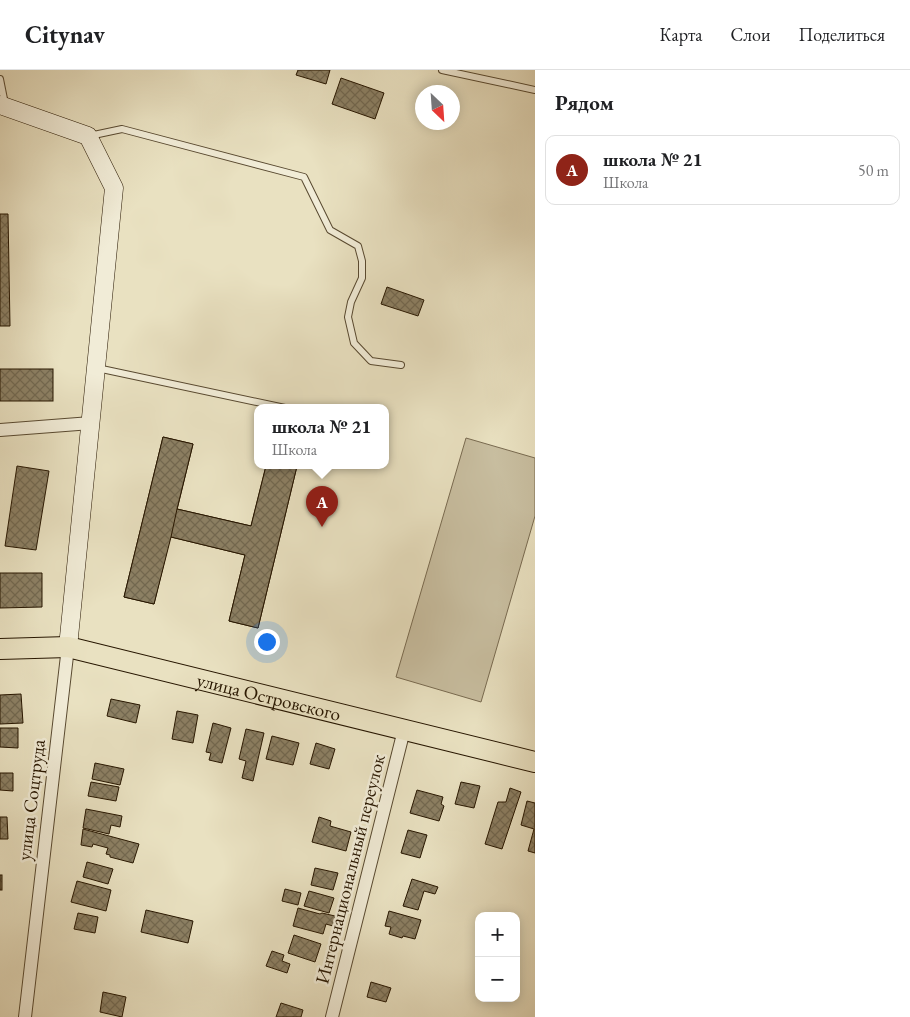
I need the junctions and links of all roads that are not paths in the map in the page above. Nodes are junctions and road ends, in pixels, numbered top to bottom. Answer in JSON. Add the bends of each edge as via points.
{"nodes":[{"id":1,"x":442,"y":70,"type":"edge"},
{"id":2,"x":0,"y":79,"type":"edge"},
{"id":3,"x":535,"y":90,"type":"edge"},
{"id":4,"x":3,"y":106,"type":"edge"},
{"id":5,"x":88,"y":136,"type":"junction"},
{"id":6,"x":401,"y":366,"type":"dead end"},
{"id":7,"x":96,"y":368,"type":"junction"},
{"id":8,"x":266,"y":404,"type":"edge"},
{"id":9,"x":91,"y":424,"type":"junction"},
{"id":10,"x":0,"y":430,"type":"edge"},
{"id":11,"x":68,"y":647,"type":"junction"},
{"id":12,"x":0,"y":649,"type":"edge"},
{"id":13,"x":404,"y":730,"type":"junction"},
{"id":14,"x":535,"y":762,"type":"edge"},
{"id":15,"x":25,"y":1017,"type":"edge"},
{"id":16,"x":332,"y":1017,"type":"edge"}],
"edges":[{"from":1,"to":3,"type":"lane"},
{"from":2,"to":4,"type":"lane"},
{"from":4,"to":5,"type":"street"},
{"from":5,"to":6,"type":"lane","via":[[122,130],[304,177],[330,230],[358,246],[362,278],[348,317],[354,343],[371,361]]},
{"from":5,"to":7,"type":"street","via":[[114,188]]},
{"from":7,"to":8,"type":"lane"},
{"from":7,"to":9,"type":"street"},
{"from":9,"to":10,"type":"street"},
{"from":9,"to":11,"type":"street"},
{"from":11,"to":12,"type":"main road","name":"улица Островского"},
{"from":11,"to":13,"type":"main road","name":"улица Островского"},
{"from":11,"to":15,"type":"street","name":"улица Соцтруда"},
{"from":13,"to":14,"type":"main road","name":"улица Островского"},
{"from":13,"to":16,"type":"street","name":"Интернациональный переулок"}]}
